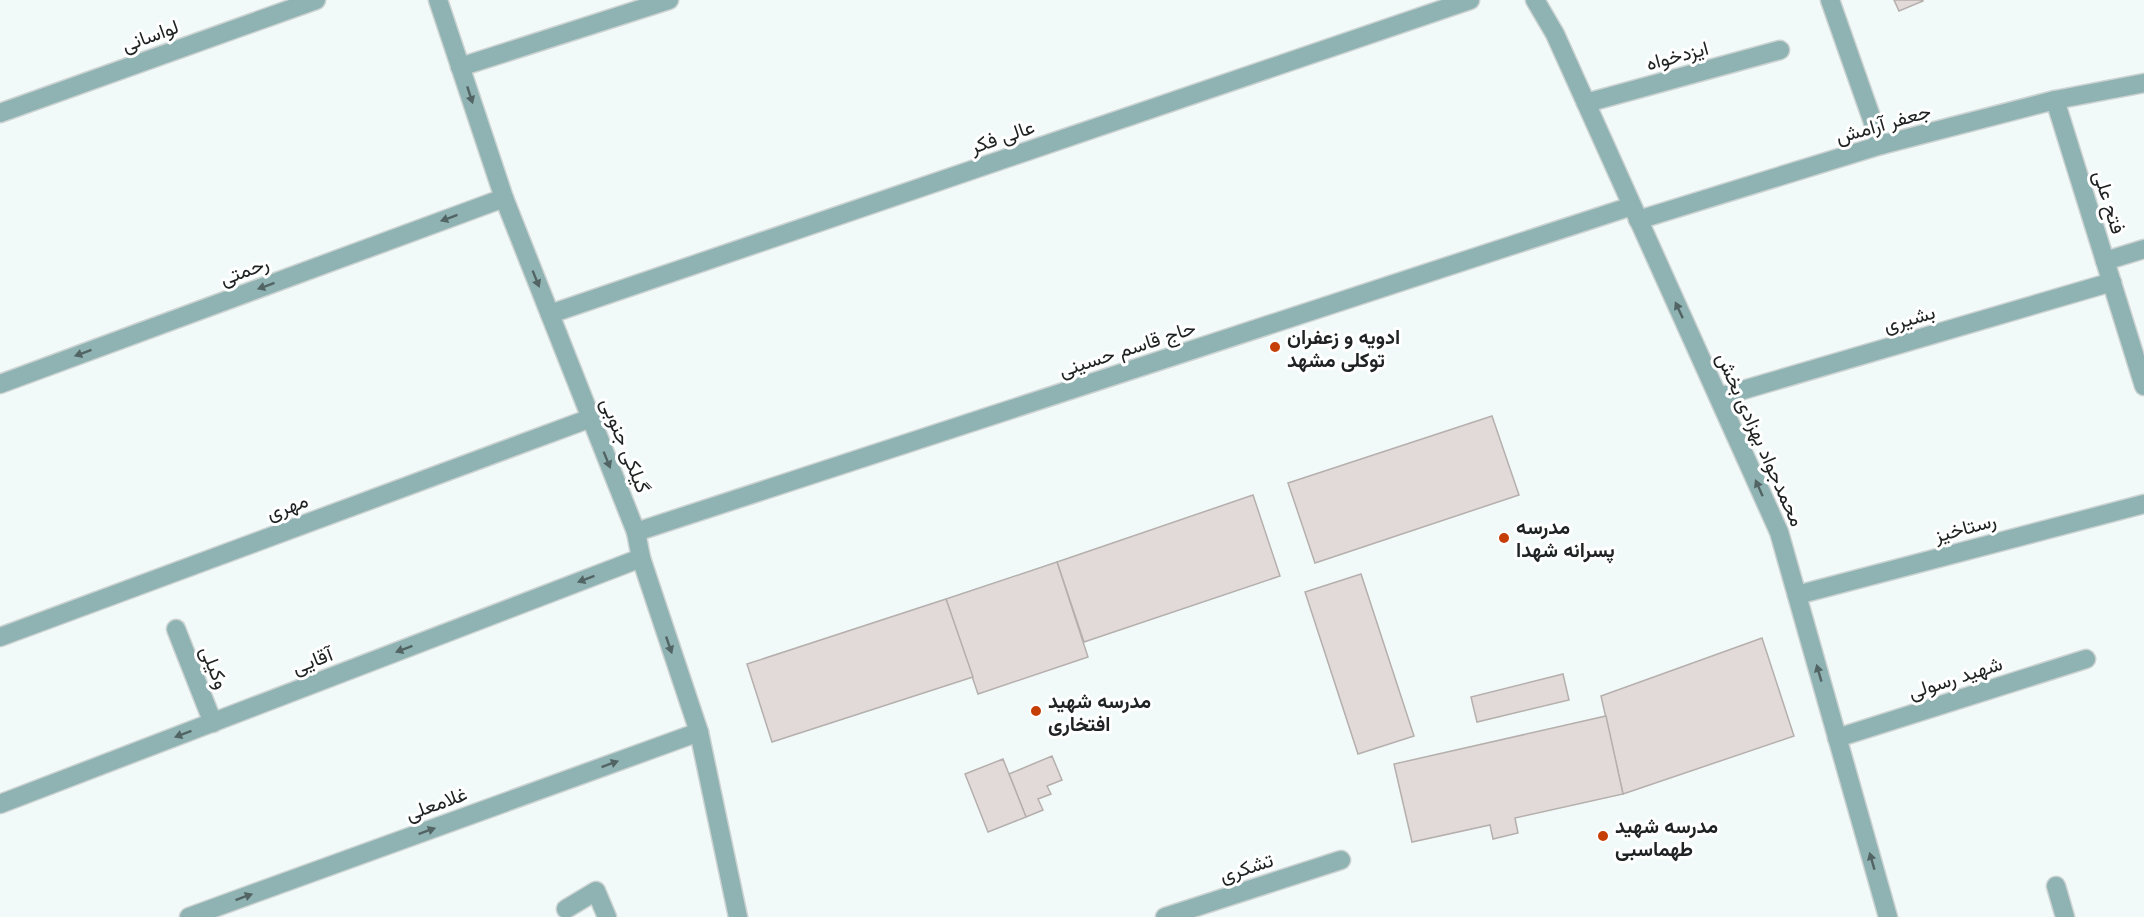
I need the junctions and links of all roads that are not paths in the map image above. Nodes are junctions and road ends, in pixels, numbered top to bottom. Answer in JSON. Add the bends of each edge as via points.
{"nodes":[{"id":1,"x":316,"y":0,"type":"edge"},
{"id":2,"x":438,"y":0,"type":"edge"},
{"id":3,"x":669,"y":0,"type":"edge"},
{"id":4,"x":1470,"y":0,"type":"edge"},
{"id":5,"x":1535,"y":0,"type":"edge"},
{"id":6,"x":1830,"y":0,"type":"edge"},
{"id":7,"x":1780,"y":50,"type":"dead end"},
{"id":8,"x":460,"y":67,"type":"junction"},
{"id":9,"x":2144,"y":83,"type":"edge"},
{"id":10,"x":2055,"y":100,"type":"junction"},
{"id":11,"x":1586,"y":103,"type":"junction"},
{"id":12,"x":0,"y":113,"type":"edge"},
{"id":13,"x":1881,"y":145,"type":"junction"},
{"id":14,"x":504,"y":198,"type":"junction"},
{"id":15,"x":1635,"y":213,"type":"junction"},
{"id":16,"x":2144,"y":249,"type":"edge"},
{"id":17,"x":2105,"y":261,"type":"junction"},
{"id":18,"x":2112,"y":282,"type":"junction"},
{"id":19,"x":550,"y":314,"type":"junction"},
{"id":20,"x":0,"y":384,"type":"edge"},
{"id":21,"x":2144,"y":386,"type":"edge"},
{"id":22,"x":1719,"y":397,"type":"junction"},
{"id":23,"x":591,"y":418,"type":"junction"},
{"id":24,"x":2144,"y":504,"type":"edge"},
{"id":25,"x":636,"y":532,"type":"junction"},
{"id":26,"x":641,"y":558,"type":"junction"},
{"id":27,"x":1797,"y":595,"type":"junction"},
{"id":28,"x":176,"y":629,"type":"dead end"},
{"id":29,"x":0,"y":637,"type":"edge"},
{"id":30,"x":2086,"y":659,"type":"dead end"},
{"id":31,"x":213,"y":723,"type":"junction"},
{"id":32,"x":699,"y":732,"type":"junction"},
{"id":33,"x":1837,"y":738,"type":"junction"},
{"id":34,"x":0,"y":804,"type":"edge"},
{"id":35,"x":1341,"y":860,"type":"dead end"},
{"id":36,"x":2056,"y":886,"type":"dead end"},
{"id":37,"x":566,"y":909,"type":"dead end"},
{"id":38,"x":189,"y":917,"type":"edge"},
{"id":39,"x":607,"y":917,"type":"edge"},
{"id":40,"x":738,"y":917,"type":"edge"},
{"id":41,"x":1165,"y":917,"type":"edge"},
{"id":42,"x":1888,"y":917,"type":"edge"},
{"id":43,"x":2066,"y":917,"type":"edge"}],
"edges":[{"from":1,"to":12,"type":"street","name":"لواسانی"},
{"from":2,"to":8,"type":"street","name":"گیلکی جنوبی"},
{"from":3,"to":8,"type":"street"},
{"from":4,"to":19,"type":"street","name":"عالی فکر"},
{"from":5,"to":11,"type":"street","name":"محمدجواد بهزادی بخش"},
{"from":6,"to":13,"type":"street"},
{"from":7,"to":11,"type":"street","name":"ایزدخواه"},
{"from":8,"to":14,"type":"street","name":"گیلکی جنوبی","one_way":true},
{"from":9,"to":10,"type":"street","name":"جعفر آرامش"},
{"from":10,"to":13,"type":"street","name":"جعفر آرامش"},
{"from":10,"to":17,"type":"street","name":"فتح علی"},
{"from":11,"to":15,"type":"street","name":"محمدجواد بهزادی بخش"},
{"from":13,"to":15,"type":"street","name":"جعفر آرامش"},
{"from":14,"to":19,"type":"street","name":"گیلکی جنوبی","one_way":true},
{"from":14,"to":20,"type":"street","name":"رحمتی","one_way":true},
{"from":22,"to":15,"type":"street","name":"محمدجواد بهزادی بخش","one_way":true},
{"from":15,"to":25,"type":"street","name":"حاج قاسم حسینی"},
{"from":16,"to":17,"type":"street"},
{"from":17,"to":18,"type":"street","name":"فتح علی"},
{"from":18,"to":21,"type":"street","name":"فتح علی"},
{"from":18,"to":22,"type":"street","name":"بشیری"},
{"from":19,"to":23,"type":"street","name":"گیلکی جنوبی"},
{"from":27,"to":22,"type":"street","name":"محمدجواد بهزادی بخش","one_way":true,"via":[[1779,532]]},
{"from":23,"to":25,"type":"street","name":"گیلکی جنوبی","one_way":true},
{"from":23,"to":29,"type":"street","name":"مهری"},
{"from":24,"to":27,"type":"street","name":"رستاخیز"},
{"from":25,"to":26,"type":"street","name":"گیلکی جنوبی"},
{"from":26,"to":31,"type":"street","name":"آقایی","one_way":true},
{"from":26,"to":32,"type":"street","name":"گیلکی جنوبی","one_way":true},
{"from":33,"to":27,"type":"street","name":"محمدجواد بهزادی بخش","one_way":true},
{"from":28,"to":31,"type":"street","name":"وکیلی"},
{"from":30,"to":33,"type":"street","name":"شهید رسولی"},
{"from":31,"to":34,"type":"street","name":"آقایی","one_way":true},
{"from":38,"to":32,"type":"street","name":"غلامعلی","one_way":true},
{"from":32,"to":40,"type":"street","name":"گیلکی جنوبی"},
{"from":42,"to":33,"type":"street","name":"محمدجواد بهزادی بخش","one_way":true},
{"from":35,"to":41,"type":"street","name":"تشکری"},
{"from":36,"to":43,"type":"street"},
{"from":37,"to":39,"type":"street","via":[[596,891]]}]}
